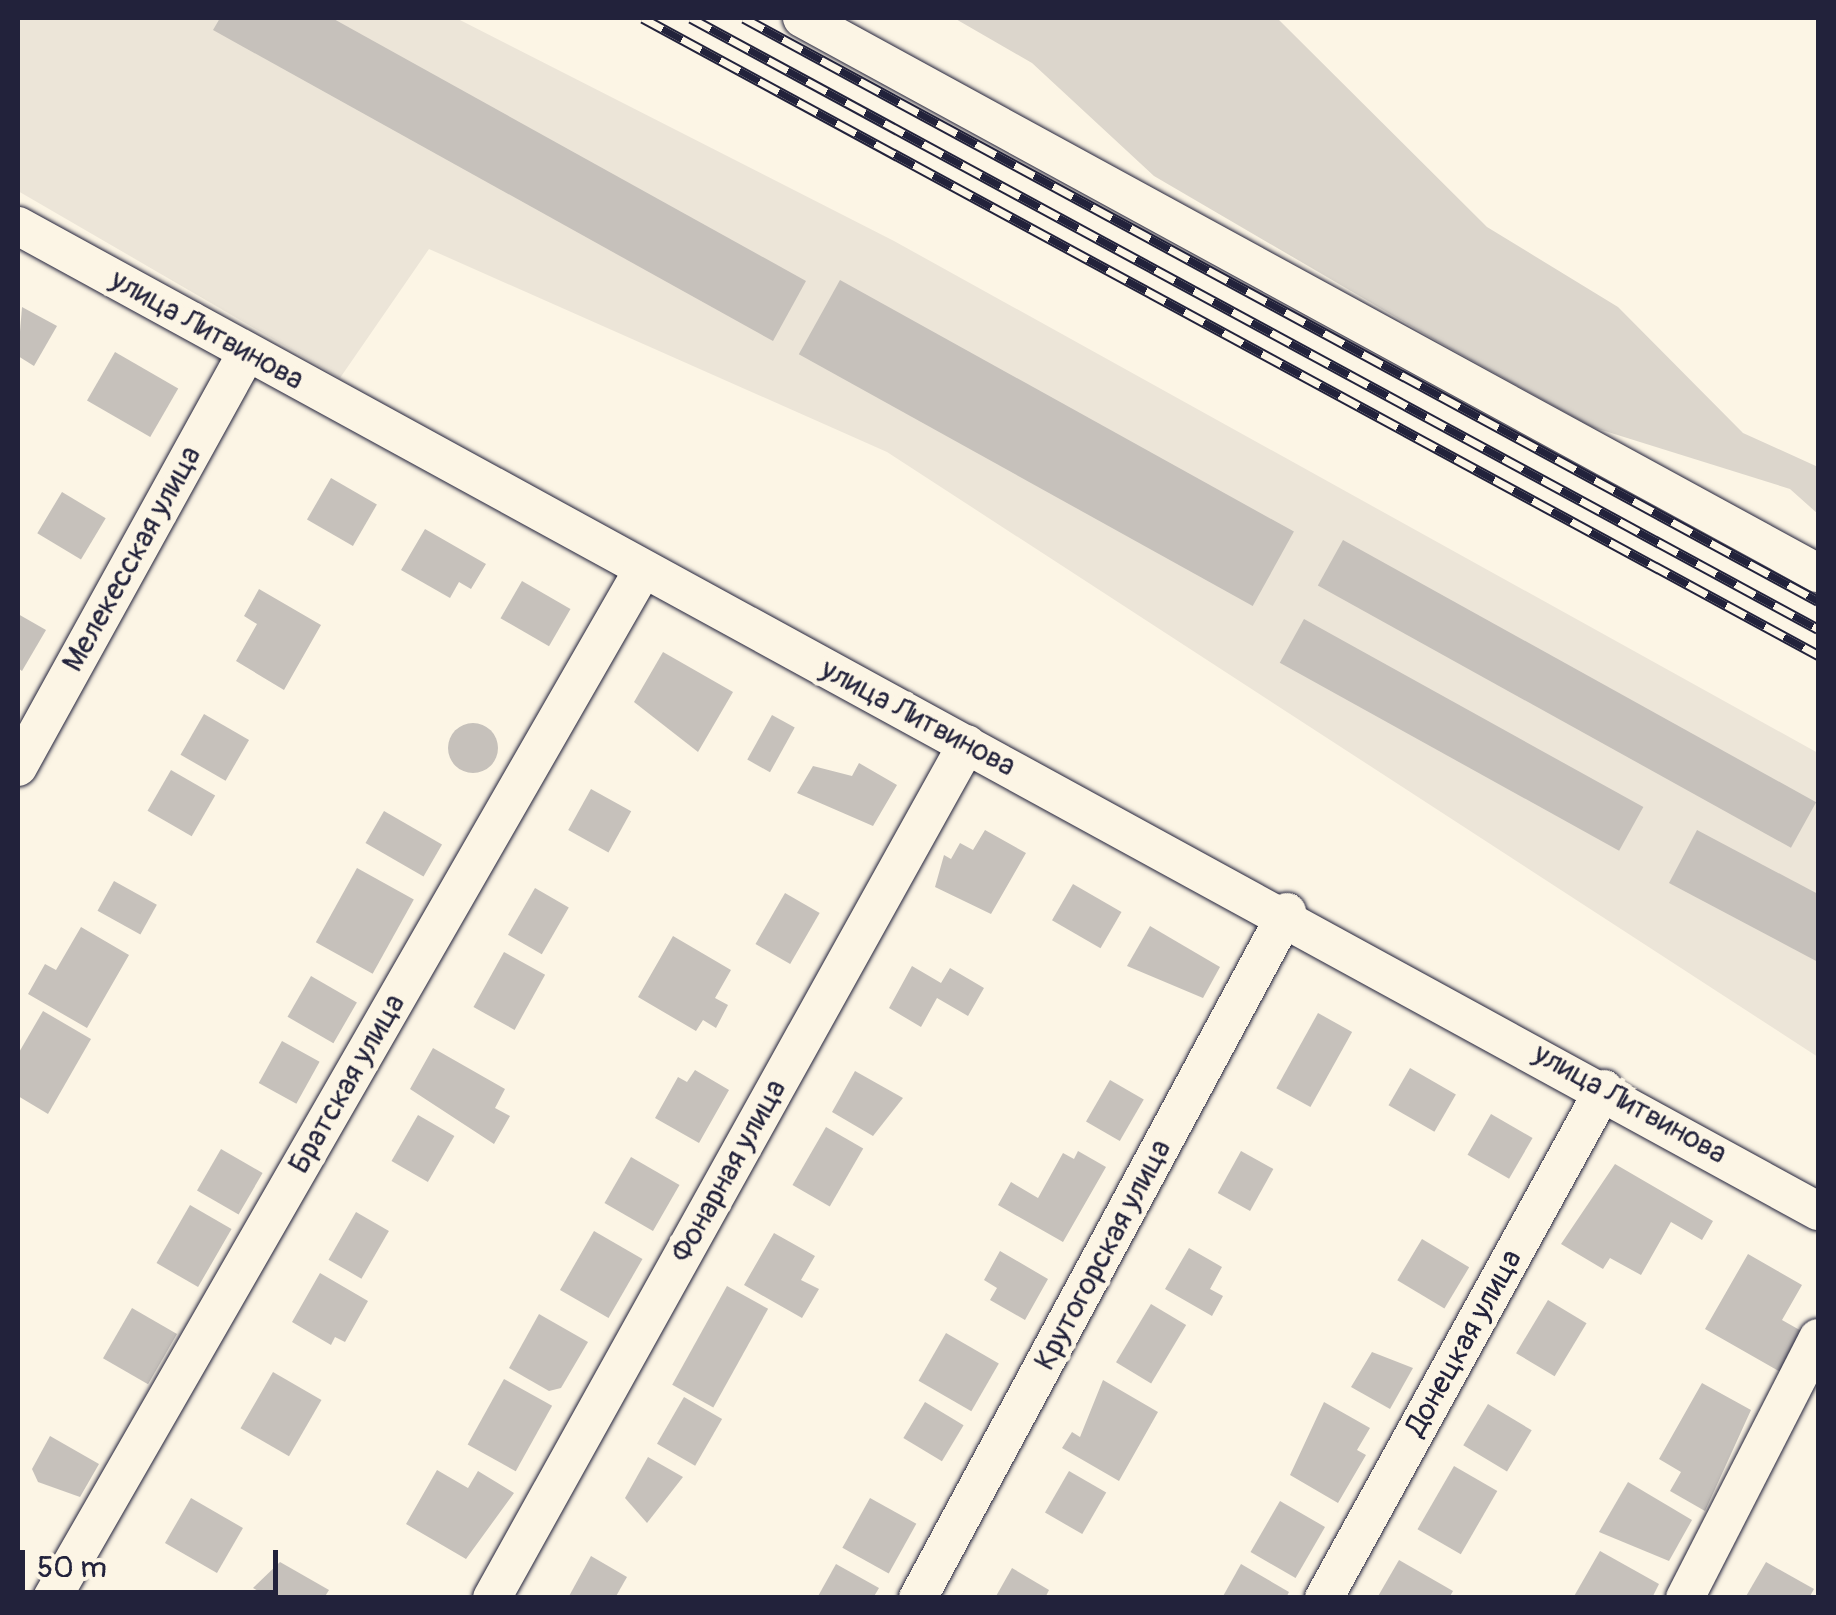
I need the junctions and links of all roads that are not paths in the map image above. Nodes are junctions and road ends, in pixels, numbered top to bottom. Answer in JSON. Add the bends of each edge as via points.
{"nodes":[{"id":1,"x":802,"y":18,"type":"edge"},
{"id":2,"x":18,"y":226,"type":"edge"},
{"id":3,"x":247,"y":352,"type":"junction"},
{"id":4,"x":642,"y":570,"type":"junction"},
{"id":5,"x":1818,"y":573,"type":"edge"},
{"id":6,"x":967,"y":744,"type":"junction"},
{"id":7,"x":18,"y":767,"type":"edge"},
{"id":8,"x":1288,"y":912,"type":"junction"},
{"id":9,"x":1604,"y":1089,"type":"junction"},
{"id":10,"x":1818,"y":1210,"type":"edge"},
{"id":11,"x":1818,"y":1338,"type":"edge"},
{"id":12,"x":52,"y":1598,"type":"edge"},
{"id":13,"x":492,"y":1598,"type":"edge"},
{"id":14,"x":918,"y":1598,"type":"edge"},
{"id":15,"x":1324,"y":1598,"type":"edge"},
{"id":16,"x":1685,"y":1598,"type":"edge"}],
"edges":[{"from":1,"to":5,"type":"street"},
{"from":2,"to":3,"type":"street","name":"улица Литвинова"},
{"from":3,"to":4,"type":"street","name":"улица Литвинова"},
{"from":3,"to":7,"type":"street","name":"Мелекесская улица"},
{"from":4,"to":6,"type":"street","name":"улица Литвинова"},
{"from":4,"to":12,"type":"street","name":"Братская улица"},
{"from":6,"to":8,"type":"street","name":"улица Литвинова"},
{"from":6,"to":13,"type":"street","name":"Фонарная улица"},
{"from":8,"to":9,"type":"street","name":"улица Литвинова"},
{"from":8,"to":14,"type":"street","name":"Крутогорская улица"},
{"from":9,"to":10,"type":"street","name":"улица Литвинова"},
{"from":9,"to":15,"type":"street","name":"Донецкая улица"},
{"from":11,"to":16,"type":"street"}]}
